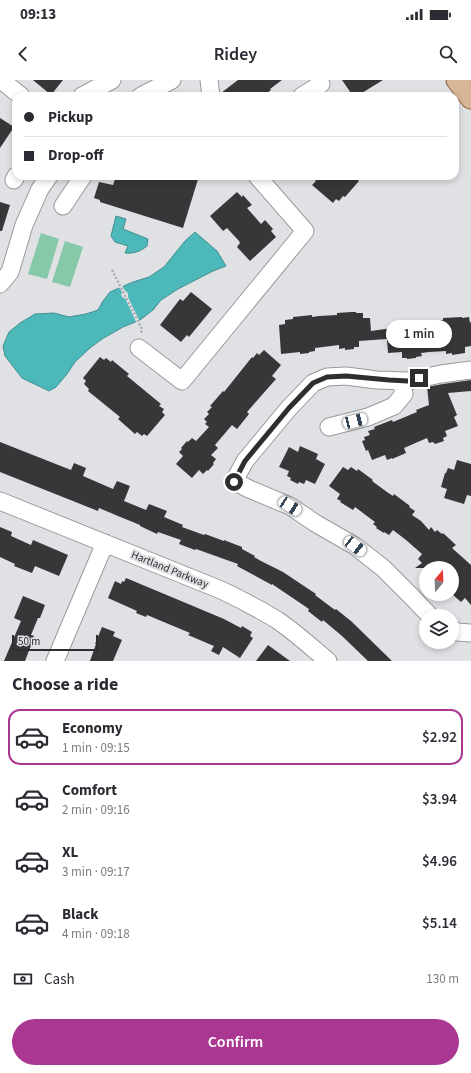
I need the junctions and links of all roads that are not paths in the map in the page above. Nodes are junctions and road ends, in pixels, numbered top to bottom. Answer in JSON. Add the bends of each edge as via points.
{"nodes":[{"id":1,"x":1,"y":80,"type":"edge"},
{"id":2,"x":112,"y":80,"type":"edge"},
{"id":3,"x":172,"y":80,"type":"edge"},
{"id":4,"x":209,"y":80,"type":"edge"},
{"id":5,"x":457,"y":80,"type":"edge"},
{"id":6,"x":322,"y":87,"type":"edge"},
{"id":7,"x":16,"y":92,"type":"edge"},
{"id":8,"x":90,"y":92,"type":"edge"},
{"id":9,"x":150,"y":92,"type":"edge"},
{"id":10,"x":210,"y":92,"type":"edge"},
{"id":11,"x":311,"y":92,"type":"edge"},
{"id":12,"x":471,"y":98,"type":"edge"},
{"id":13,"x":46,"y":180,"type":"edge"},
{"id":14,"x":80,"y":180,"type":"edge"},
{"id":15,"x":267,"y":180,"type":"edge"},
{"id":16,"x":64,"y":206,"type":"dead end"},
{"id":17,"x":0,"y":284,"type":"edge"},
{"id":18,"x":139,"y":348,"type":"dead end"},
{"id":19,"x":471,"y":370,"type":"edge"},
{"id":20,"x":401,"y":380,"type":"junction"},
{"id":21,"x":329,"y":427,"type":"dead end"},
{"id":22,"x":0,"y":501,"type":"edge"},
{"id":23,"x":105,"y":543,"type":"junction"},
{"id":24,"x":423,"y":609,"type":"edge"},
{"id":25,"x":459,"y":632,"type":"edge"},
{"id":26,"x":471,"y":633,"type":"edge"},
{"id":27,"x":54,"y":661,"type":"edge"},
{"id":28,"x":328,"y":661,"type":"edge"}],
"edges":[{"from":1,"to":7,"type":"street"},
{"from":2,"to":8,"type":"street"},
{"from":3,"to":9,"type":"street"},
{"from":4,"to":10,"type":"street"},
{"from":5,"to":12,"type":"main road"},
{"from":6,"to":11,"type":"street"},
{"from":13,"to":17,"type":"street","via":[[24,225],[10,272]]},
{"from":14,"to":16,"type":"street"},
{"from":15,"to":18,"type":"street","via":[[305,232],[182,381]]},
{"from":19,"to":20,"type":"street"},
{"from":20,"to":21,"type":"street","via":[[404,394],[394,406],[368,417]]},
{"from":20,"to":24,"type":"street","via":[[346,376],[327,377],[313,383],[245,461],[234,482],[290,506],[355,546],[383,568]]},
{"from":22,"to":23,"type":"street","name":"Hartland Parkway"},
{"from":23,"to":27,"type":"street"},
{"from":23,"to":28,"type":"street","name":"Hartland Parkway","via":[[222,590],[247,603],[277,620]]},
{"from":25,"to":26,"type":"street"}]}
